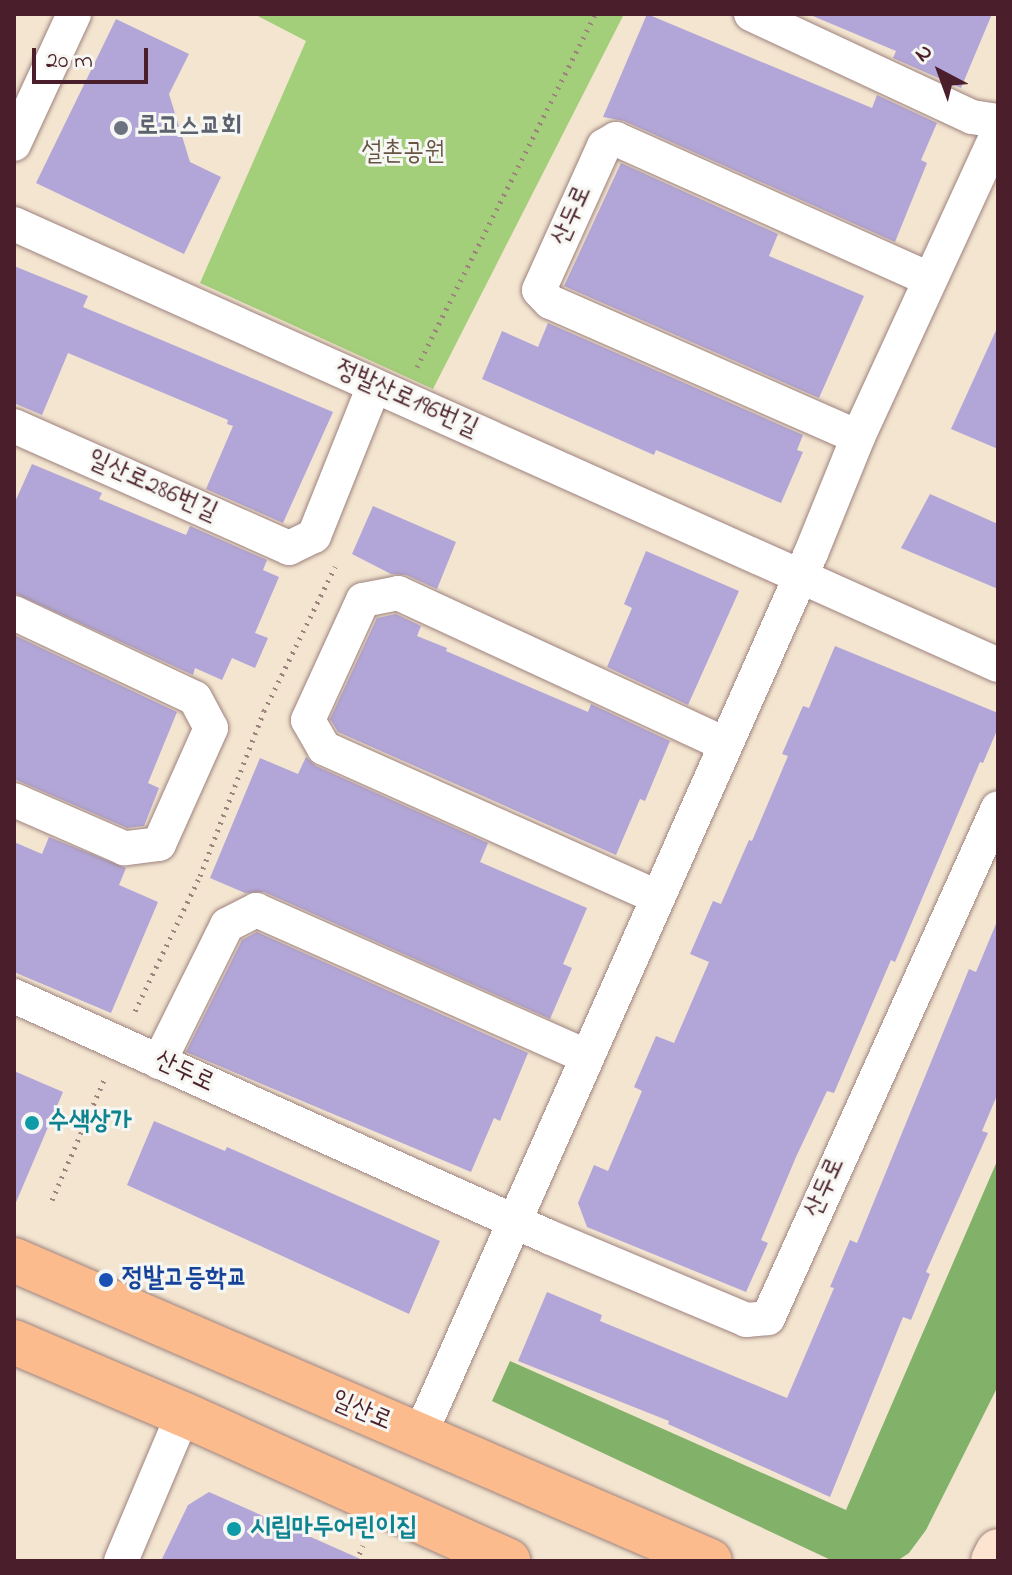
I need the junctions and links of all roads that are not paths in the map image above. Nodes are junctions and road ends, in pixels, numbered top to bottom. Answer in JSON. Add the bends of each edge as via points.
{"nodes":[{"id":1,"x":74,"y":14,"type":"edge"},
{"id":2,"x":751,"y":14,"type":"edge"},
{"id":3,"x":998,"y":121,"type":"edge"},
{"id":4,"x":998,"y":132,"type":"edge"},
{"id":5,"x":14,"y":144,"type":"edge"},
{"id":6,"x":14,"y":224,"type":"edge"},
{"id":7,"x":929,"y":279,"type":"junction"},
{"id":8,"x":374,"y":386,"type":"junction"},
{"id":9,"x":14,"y":426,"type":"edge"},
{"id":10,"x":858,"y":437,"type":"junction"},
{"id":11,"x":798,"y":577,"type":"junction"},
{"id":12,"x":14,"y":613,"type":"edge"},
{"id":13,"x":998,"y":665,"type":"edge"},
{"id":14,"x":725,"y":744,"type":"junction"},
{"id":15,"x":14,"y":800,"type":"edge"},
{"id":16,"x":998,"y":808,"type":"edge"},
{"id":17,"x":657,"y":897,"type":"junction"},
{"id":18,"x":14,"y":996,"type":"edge"},
{"id":19,"x":587,"y":1057,"type":"junction"},
{"id":20,"x":159,"y":1062,"type":"junction"},
{"id":21,"x":512,"y":1222,"type":"junction"},
{"id":22,"x":14,"y":1260,"type":"edge"},
{"id":23,"x":14,"y":1342,"type":"edge"},
{"id":24,"x":183,"y":1414,"type":"junction"},
{"id":25,"x":419,"y":1437,"type":"junction"},
{"id":26,"x":998,"y":1551,"type":"edge"},
{"id":27,"x":121,"y":1561,"type":"edge"},
{"id":28,"x":508,"y":1561,"type":"edge"},
{"id":29,"x":710,"y":1561,"type":"edge"},
{"id":30,"x":993,"y":1561,"type":"edge"}],
"edges":[{"from":1,"to":5,"type":"street"},
{"from":2,"to":3,"type":"street","via":[[972,117]]},
{"from":4,"to":7,"type":"street"},
{"from":6,"to":8,"type":"street","name":"정발산로196번길"},
{"from":7,"to":10,"type":"street"},
{"from":7,"to":10,"type":"street","name":"산두로","via":[[616,139],[604,146],[591,174],[539,290],[550,302]]},
{"from":8,"to":9,"type":"street","name":"일산로286번길","via":[[314,536],[289,548]]},
{"from":8,"to":11,"type":"street","name":"정발산로196번길"},
{"from":10,"to":11,"type":"street"},
{"from":11,"to":13,"type":"street"},
{"from":11,"to":14,"type":"street"},
{"from":12,"to":15,"type":"street","via":[[195,698],[211,728],[159,844],[124,848]]},
{"from":14,"to":17,"type":"street"},
{"from":14,"to":17,"type":"street","via":[[398,593],[363,600],[308,720],[324,748]]},
{"from":16,"to":21,"type":"street","name":"산두로","via":[[768,1318],[746,1320]]},
{"from":17,"to":19,"type":"street"},
{"from":18,"to":20,"type":"street","name":"산두로"},
{"from":19,"to":20,"type":"street","via":[[256,910],[227,925]]},
{"from":19,"to":21,"type":"street"},
{"from":20,"to":21,"type":"street","name":"산두로"},
{"from":21,"to":25,"type":"street"},
{"from":22,"to":25,"type":"main road","name":"일산로"},
{"from":23,"to":24,"type":"main road"},
{"from":24,"to":27,"type":"street"},
{"from":24,"to":28,"type":"main road"},
{"from":25,"to":29,"type":"main road","name":"일산로"},
{"from":26,"to":30,"type":"main road"}]}
